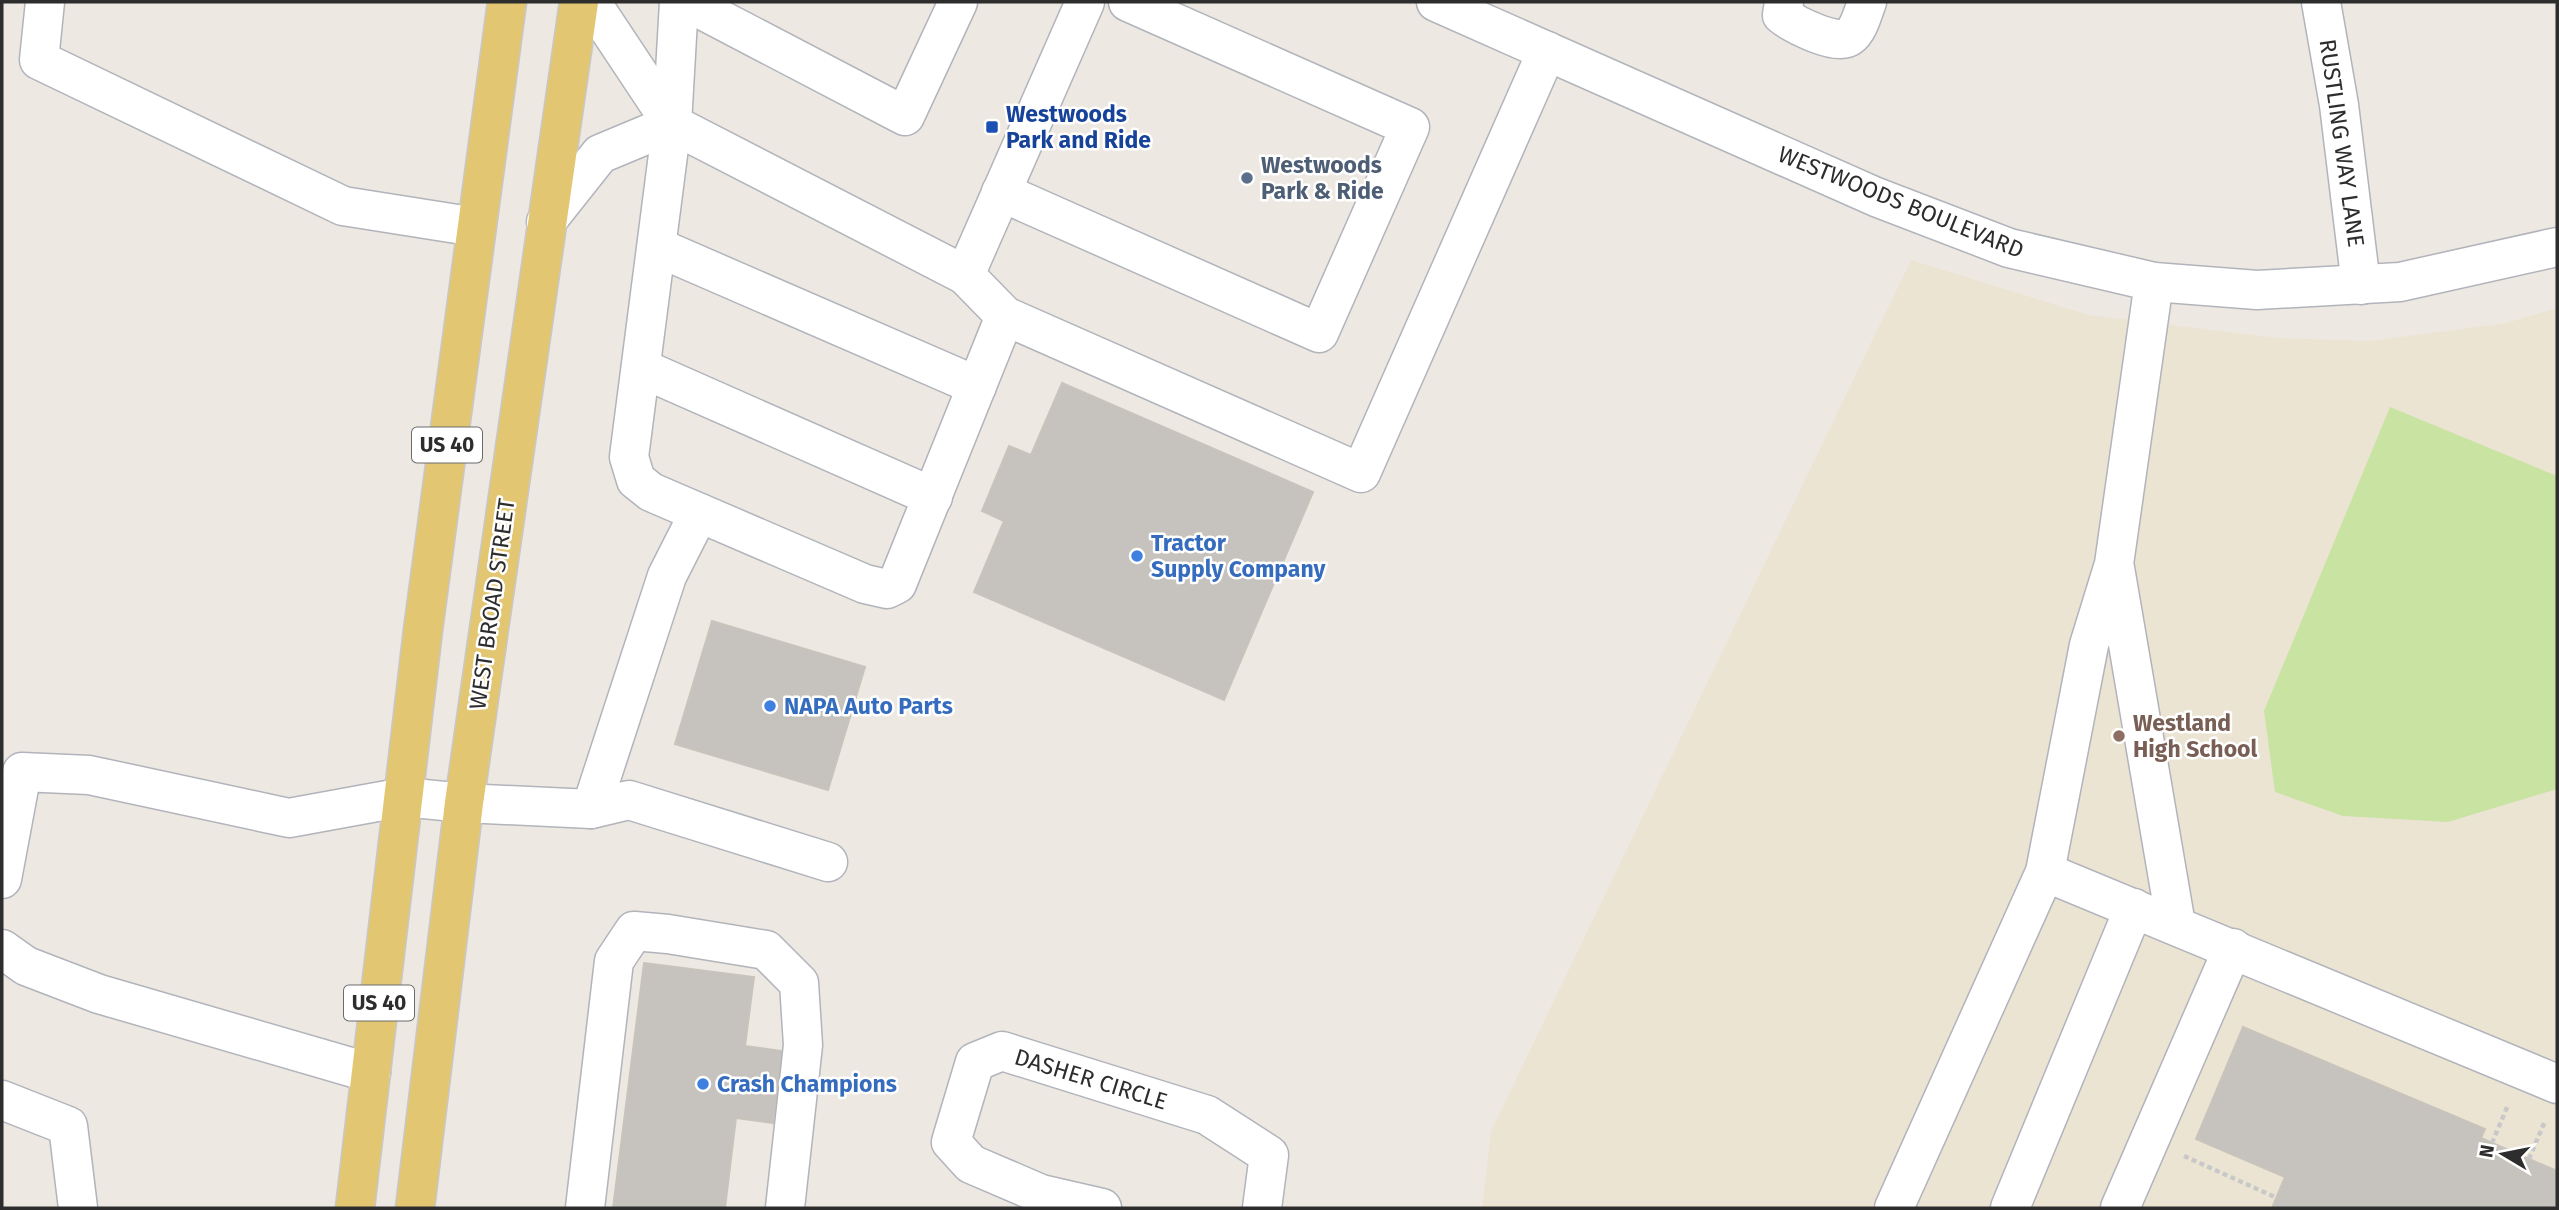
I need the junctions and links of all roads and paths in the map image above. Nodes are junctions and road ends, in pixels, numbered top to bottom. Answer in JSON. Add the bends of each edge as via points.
{"nodes":[{"id":1,"x":45,"y":2,"type":"edge"},
{"id":2,"x":507,"y":2,"type":"edge"},
{"id":3,"x":579,"y":2,"type":"edge"},
{"id":4,"x":591,"y":2,"type":"edge"},
{"id":5,"x":679,"y":2,"type":"edge"},
{"id":6,"x":687,"y":2,"type":"edge"},
{"id":7,"x":958,"y":2,"type":"edge"},
{"id":8,"x":1085,"y":2,"type":"edge"},
{"id":9,"x":1128,"y":2,"type":"edge"},
{"id":10,"x":1436,"y":2,"type":"edge"},
{"id":11,"x":1784,"y":2,"type":"edge"},
{"id":12,"x":1867,"y":2,"type":"edge"},
{"id":13,"x":2321,"y":2,"type":"edge"},
{"id":14,"x":1494,"y":13,"type":"edge"},
{"id":15,"x":1547,"y":51,"type":"junction"},
{"id":16,"x":672,"y":124,"type":"junction"},
{"id":17,"x":1001,"y":192,"type":"junction"},
{"id":18,"x":546,"y":222,"type":"junction"},
{"id":19,"x":476,"y":227,"type":"junction"},
{"id":20,"x":657,"y":247,"type":"junction"},
{"id":21,"x":2557,"y":247,"type":"edge"},
{"id":22,"x":965,"y":275,"type":"junction"},
{"id":23,"x":2154,"y":282,"type":"junction"},
{"id":24,"x":2361,"y":285,"type":"junction"},
{"id":25,"x":1005,"y":316,"type":"junction"},
{"id":26,"x":641,"y":368,"type":"junction"},
{"id":27,"x":977,"y":386,"type":"junction"},
{"id":28,"x":933,"y":497,"type":"junction"},
{"id":29,"x":698,"y":513,"type":"junction"},
{"id":30,"x":2114,"y":564,"type":"junction"},
{"id":31,"x":404,"y":797,"type":"junction"},
{"id":32,"x":464,"y":803,"type":"junction"},
{"id":33,"x":591,"y":809,"type":"junction"},
{"id":34,"x":828,"y":862,"type":"dead end"},
{"id":35,"x":2045,"y":872,"type":"junction"},
{"id":36,"x":2,"y":879,"type":"edge"},
{"id":37,"x":2134,"y":908,"type":"junction"},
{"id":38,"x":2176,"y":925,"type":"junction"},
{"id":39,"x":2,"y":948,"type":"edge"},
{"id":40,"x":2233,"y":948,"type":"junction"},
{"id":41,"x":371,"y":1073,"type":"junction"},
{"id":42,"x":2552,"y":1099,"type":"edge"},
{"id":43,"x":2,"y":1100,"type":"edge"},
{"id":44,"x":2174,"y":1152,"type":"dead end"},
{"id":45,"x":2529,"y":1159,"type":"dead end"},
{"id":46,"x":421,"y":1197,"type":"edge"},
{"id":47,"x":2277,"y":1198,"type":"dead end"},
{"id":48,"x":78,"y":1208,"type":"edge"},
{"id":49,"x":355,"y":1208,"type":"edge"},
{"id":50,"x":585,"y":1208,"type":"edge"},
{"id":51,"x":785,"y":1208,"type":"edge"},
{"id":52,"x":1102,"y":1208,"type":"edge"},
{"id":53,"x":1262,"y":1208,"type":"edge"},
{"id":54,"x":1894,"y":1208,"type":"edge"},
{"id":55,"x":2010,"y":1208,"type":"edge"},
{"id":56,"x":2120,"y":1208,"type":"edge"}],
"edges":[{"from":1,"to":19,"type":"street","via":[[39,60],[343,206]]},
{"from":2,"to":19,"type":"main road","number":"US 40"},
{"from":3,"to":18,"type":"main road","name":"WEST BROAD STREET","number":"US 40"},
{"from":4,"to":16,"type":"street"},
{"from":5,"to":16,"type":"street"},
{"from":6,"to":7,"type":"street","via":[[905,116]]},
{"from":8,"to":17,"type":"street"},
{"from":9,"to":17,"type":"street","via":[[1410,127],[1319,333]]},
{"from":10,"to":14,"type":"street","name":"WESTWOODS BOULEVARD"},
{"from":11,"to":12,"type":"street","via":[[1782,15],[1790,22],[1835,40],[1847,39],[1854,32]]},
{"from":13,"to":24,"type":"street","name":"RUSTLING WAY LANE"},
{"from":14,"to":15,"type":"street","name":"WESTWOODS BOULEVARD"},
{"from":15,"to":23,"type":"street","name":"WESTWOODS BOULEVARD","via":[[1876,197],[2009,248]]},
{"from":15,"to":25,"type":"street","via":[[1361,473]]},
{"from":16,"to":18,"type":"street","via":[[600,154]]},
{"from":16,"to":20,"type":"street"},
{"from":16,"to":22,"type":"street"},
{"from":17,"to":22,"type":"street"},
{"from":18,"to":32,"type":"main road","name":"WEST BROAD STREET","number":"US 40"},
{"from":19,"to":31,"type":"main road","number":"US 40"},
{"from":20,"to":26,"type":"street"},
{"from":20,"to":27,"type":"street"},
{"from":21,"to":24,"type":"street","name":"WESTWOODS BOULEVARD","via":[[2400,282]]},
{"from":22,"to":25,"type":"street"},
{"from":23,"to":24,"type":"street","name":"WESTWOODS BOULEVARD","via":[[2258,290]]},
{"from":23,"to":30,"type":"street"},
{"from":25,"to":27,"type":"street"},
{"from":26,"to":28,"type":"street"},
{"from":26,"to":29,"type":"street","via":[[629,457],[636,481]]},
{"from":27,"to":28,"type":"street"},
{"from":28,"to":29,"type":"street","via":[[897,584],[887,589],[865,584]]},
{"from":29,"to":33,"type":"street","via":[[667,576]]},
{"from":30,"to":35,"type":"street","via":[[2088,645]]},
{"from":30,"to":38,"type":"street"},
{"from":31,"to":32,"type":"street"},
{"from":31,"to":36,"type":"street","via":[[289,817],[89,775],[22,772]]},
{"from":31,"to":41,"type":"main road","number":"US 40"},
{"from":32,"to":33,"type":"street"},
{"from":32,"to":46,"type":"main road","name":"WEST BROAD STREET","number":"US 40"},
{"from":33,"to":34,"type":"street","via":[[629,800]]},
{"from":35,"to":37,"type":"street"},
{"from":35,"to":54,"type":"street"},
{"from":37,"to":38,"type":"street"},
{"from":37,"to":55,"type":"street"},
{"from":38,"to":40,"type":"street"},
{"from":39,"to":41,"type":"street","via":[[26,966],[99,994]]},
{"from":40,"to":42,"type":"street"},
{"from":40,"to":56,"type":"street"},
{"from":41,"to":49,"type":"main road","number":"US 40"},
{"from":42,"to":45,"type":"path"},
{"from":43,"to":48,"type":"street","via":[[68,1126]]},
{"from":44,"to":47,"type":"path"},
{"from":50,"to":51,"type":"street","via":[[614,961],[634,931],[766,950],[799,983],[803,1045]]},
{"from":52,"to":53,"type":"street","name":"DASHER CIRCLE","via":[[1041,1194],[971,1164],[951,1142],[975,1062],[1002,1051],[1207,1115],[1269,1155]]}]}
